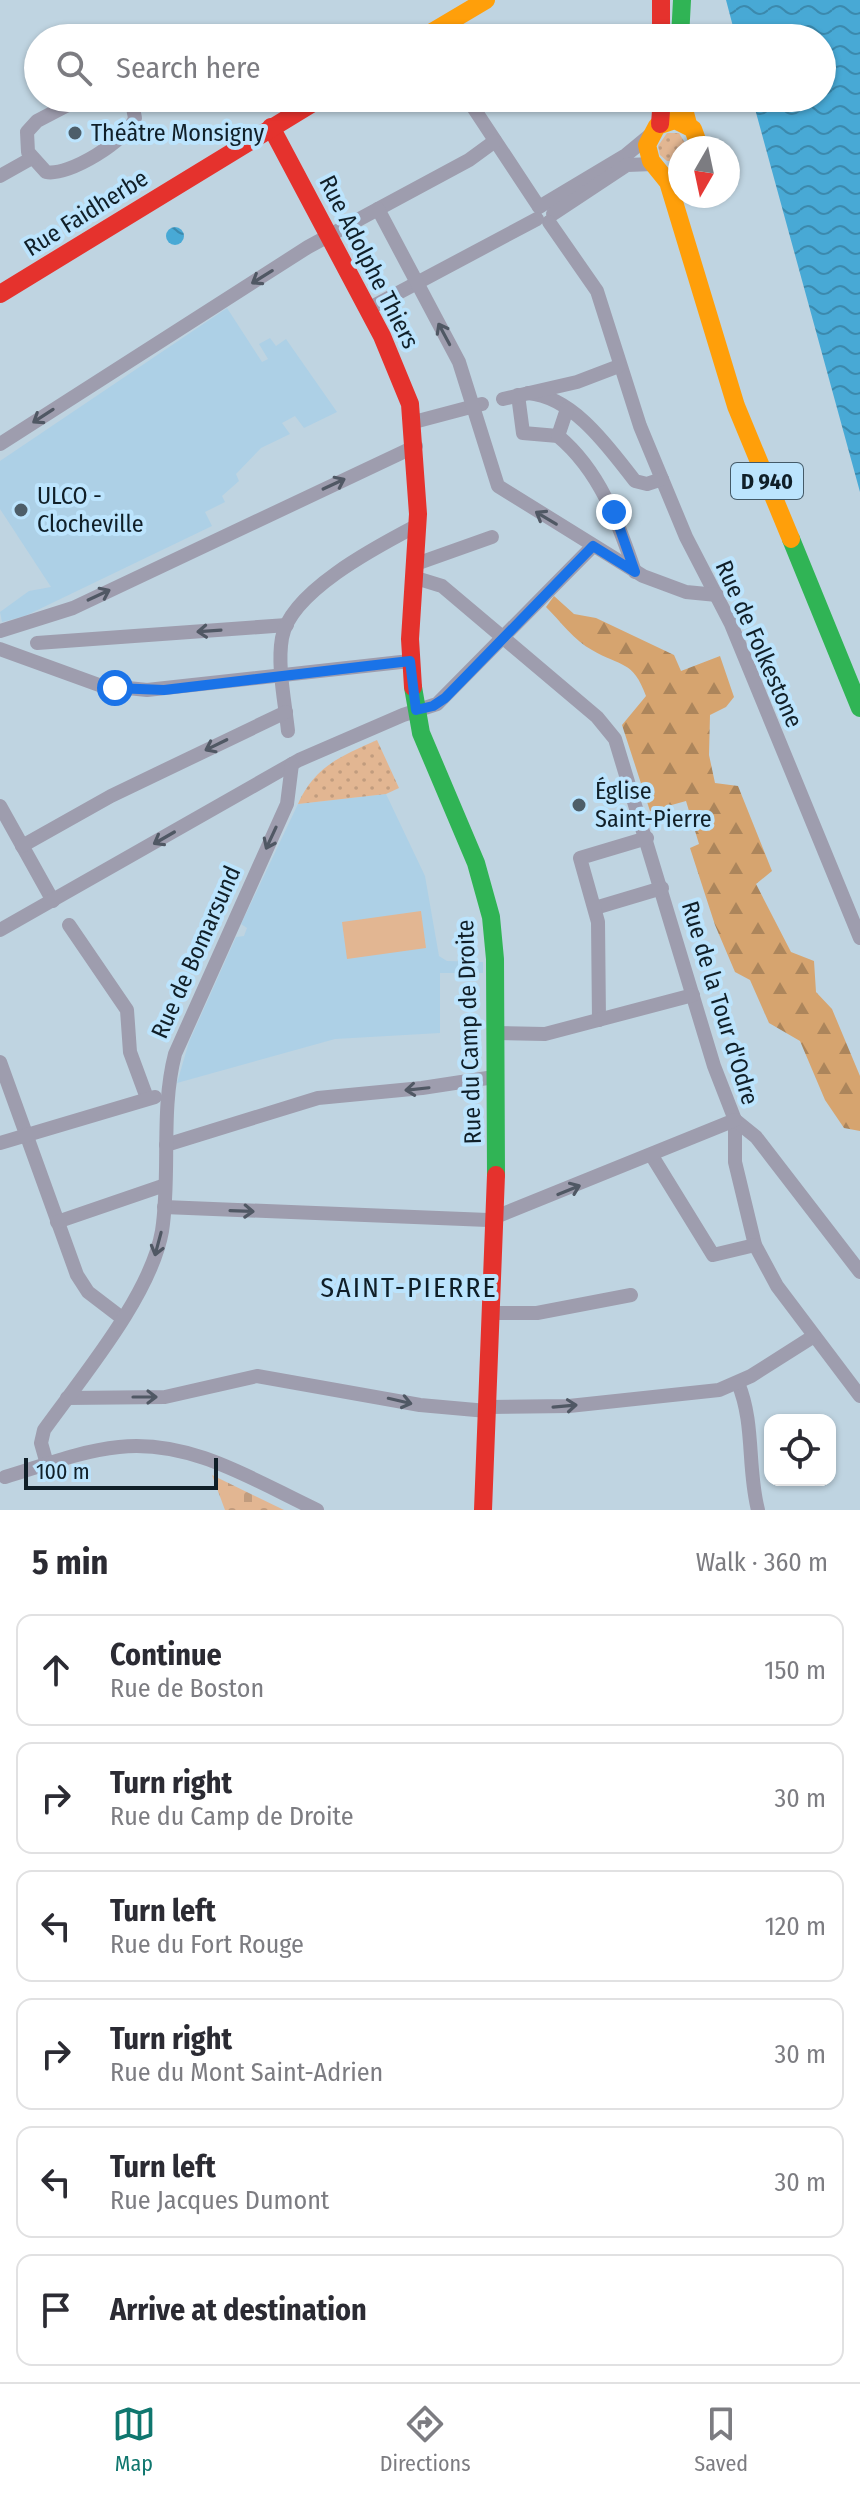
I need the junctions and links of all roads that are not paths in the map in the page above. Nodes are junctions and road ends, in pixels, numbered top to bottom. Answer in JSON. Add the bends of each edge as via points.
{"nodes":[{"id":1,"x":486,"y":0,"type":"edge"},
{"id":2,"x":661,"y":0,"type":"edge"},
{"id":3,"x":682,"y":0,"type":"edge"},
{"id":4,"x":447,"y":24,"type":"edge"},
{"id":5,"x":661,"y":24,"type":"edge"},
{"id":6,"x":681,"y":24,"type":"edge"},
{"id":7,"x":55,"y":112,"type":"edge"},
{"id":8,"x":135,"y":112,"type":"edge"},
{"id":9,"x":297,"y":112,"type":"edge"},
{"id":10,"x":476,"y":112,"type":"edge"},
{"id":11,"x":659,"y":112,"type":"edge"},
{"id":12,"x":685,"y":112,"type":"edge"},
{"id":13,"x":688,"y":124,"type":"junction"},
{"id":14,"x":271,"y":127,"type":"junction"},
{"id":15,"x":655,"y":130,"type":"junction"},
{"id":16,"x":697,"y":136,"type":"edge"},
{"id":17,"x":495,"y":141,"type":"junction"},
{"id":18,"x":32,"y":158,"type":"junction"},
{"id":19,"x":665,"y":169,"type":"edge"},
{"id":20,"x":0,"y":176,"type":"edge"},
{"id":21,"x":688,"y":208,"type":"edge"},
{"id":22,"x":378,"y":209,"type":"junction"},
{"id":23,"x":545,"y":214,"type":"junction"},
{"id":24,"x":329,"y":235,"type":"junction"},
{"id":25,"x":691,"y":248,"type":"junction"},
{"id":26,"x":417,"y":283,"type":"junction"},
{"id":27,"x":0,"y":294,"type":"edge"},
{"id":28,"x":368,"y":309,"type":"junction"},
{"id":29,"x":619,"y":366,"type":"junction"},
{"id":30,"x":516,"y":396,"type":"junction"},
{"id":31,"x":478,"y":405,"type":"junction"},
{"id":32,"x":567,"y":409,"type":"junction"},
{"id":33,"x":414,"y":422,"type":"junction"},
{"id":34,"x":558,"y":436,"type":"junction"},
{"id":35,"x":0,"y":444,"type":"edge"},
{"id":36,"x":416,"y":446,"type":"junction"},
{"id":37,"x":662,"y":479,"type":"junction"},
{"id":38,"x":418,"y":525,"type":"junction"},
{"id":39,"x":492,"y":537,"type":"dead end"},
{"id":40,"x":593,"y":546,"type":"junction"},
{"id":41,"x":416,"y":571,"type":"junction"},
{"id":42,"x":635,"y":572,"type":"junction"},
{"id":43,"x":717,"y":595,"type":"junction"},
{"id":44,"x":73,"y":608,"type":"junction"},
{"id":45,"x":287,"y":625,"type":"junction"},
{"id":46,"x":0,"y":631,"type":"edge"},
{"id":47,"x":503,"y":637,"type":"junction"},
{"id":48,"x":37,"y":643,"type":"junction"},
{"id":49,"x":0,"y":649,"type":"edge"},
{"id":50,"x":32,"y":660,"type":"junction"},
{"id":51,"x":410,"y":661,"type":"junction"},
{"id":52,"x":283,"y":675,"type":"junction"},
{"id":53,"x":860,"y":708,"type":"edge"},
{"id":54,"x":416,"y":710,"type":"junction"},
{"id":55,"x":286,"y":712,"type":"junction"},
{"id":56,"x":288,"y":731,"type":"dead end"},
{"id":57,"x":299,"y":761,"type":"junction"},
{"id":58,"x":0,"y":806,"type":"edge"},
{"id":59,"x":647,"y":838,"type":"junction"},
{"id":60,"x":22,"y":846,"type":"junction"},
{"id":61,"x":662,"y":888,"type":"junction"},
{"id":62,"x":53,"y":901,"type":"junction"},
{"id":63,"x":595,"y":908,"type":"junction"},
{"id":64,"x":69,"y":925,"type":"dead end"},
{"id":65,"x":0,"y":930,"type":"edge"},
{"id":66,"x":860,"y":938,"type":"edge"},
{"id":67,"x":693,"y":995,"type":"junction"},
{"id":68,"x":599,"y":1020,"type":"junction"},
{"id":69,"x":494,"y":1033,"type":"junction"},
{"id":70,"x":0,"y":1062,"type":"edge"},
{"id":71,"x":494,"y":1077,"type":"junction"},
{"id":72,"x":167,"y":1096,"type":"junction"},
{"id":73,"x":147,"y":1098,"type":"junction"},
{"id":74,"x":735,"y":1120,"type":"junction"},
{"id":75,"x":26,"y":1135,"type":"junction"},
{"id":76,"x":0,"y":1143,"type":"edge"},
{"id":77,"x":166,"y":1145,"type":"junction"},
{"id":78,"x":652,"y":1156,"type":"junction"},
{"id":79,"x":165,"y":1185,"type":"junction"},
{"id":80,"x":164,"y":1207,"type":"junction"},
{"id":81,"x":496,"y":1218,"type":"junction"},
{"id":82,"x":57,"y":1222,"type":"junction"},
{"id":83,"x":755,"y":1245,"type":"junction"},
{"id":84,"x":860,"y":1272,"type":"edge"},
{"id":85,"x":631,"y":1295,"type":"dead end"},
{"id":86,"x":493,"y":1313,"type":"junction"},
{"id":87,"x":122,"y":1318,"type":"junction"},
{"id":88,"x":814,"y":1336,"type":"junction"},
{"id":89,"x":738,"y":1383,"type":"junction"},
{"id":90,"x":860,"y":1396,"type":"edge"},
{"id":91,"x":67,"y":1398,"type":"junction"},
{"id":92,"x":487,"y":1409,"type":"junction"},
{"id":93,"x":47,"y":1464,"type":"junction"},
{"id":94,"x":2,"y":1480,"type":"edge"},
{"id":95,"x":317,"y":1510,"type":"edge"},
{"id":96,"x":483,"y":1510,"type":"edge"},
{"id":97,"x":758,"y":1510,"type":"edge"}],
"edges":[{"from":1,"to":4,"type":"street"},
{"from":2,"to":5,"type":"street"},
{"from":3,"to":6,"type":"street"},
{"from":7,"to":18,"type":"street","via":[[33,124],[26,137]]},
{"from":8,"to":18,"type":"street","via":[[130,130],[58,173],[46,172]]},
{"from":9,"to":14,"type":"street","name":"Rue Faidherbe"},
{"from":10,"to":17,"type":"street","name":"Rue de Folkestone"},
{"from":11,"to":15,"type":"street"},
{"from":12,"to":13,"type":"street"},
{"from":13,"to":15,"type":"street","via":[[675,120]]},
{"from":13,"to":16,"type":"street"},
{"from":14,"to":24,"type":"street","name":"Rue Adolphe Thiers"},
{"from":14,"to":27,"type":"street","name":"Rue Faidherbe"},
{"from":15,"to":19,"type":"street","via":[[647,148]]},
{"from":15,"to":23,"type":"street"},
{"from":17,"to":22,"type":"street"},
{"from":17,"to":23,"type":"street","name":"Rue de Folkestone"},
{"from":18,"to":20,"type":"street"},
{"from":19,"to":23,"type":"street","via":[[627,165]]},
{"from":19,"to":25,"type":"street","number":"D 940"},
{"from":21,"to":25,"type":"street","number":"D 940"},
{"from":22,"to":24,"type":"street"},
{"from":22,"to":26,"type":"street"},
{"from":23,"to":26,"type":"street"},
{"from":23,"to":29,"type":"street","name":"Rue de Folkestone","via":[[595,286]]},
{"from":24,"to":28,"type":"street","name":"Rue Adolphe Thiers"},
{"from":24,"to":35,"type":"street","one_way":true},
{"from":25,"to":53,"type":"street","number":"D 940","via":[[736,406]]},
{"from":26,"to":28,"type":"street"},
{"from":31,"to":26,"type":"street","one_way":true},
{"from":28,"to":33,"type":"street","name":"Rue Adolphe Thiers","via":[[396,365]]},
{"from":29,"to":30,"type":"street"},
{"from":29,"to":37,"type":"street","name":"Rue de Folkestone"},
{"from":30,"to":32,"type":"street","via":[[547,398]]},
{"from":30,"to":34,"type":"street","via":[[523,433]]},
{"from":31,"to":33,"type":"street"},
{"from":40,"to":31,"type":"street","one_way":true,"via":[[502,490],[485,448]]},
{"from":32,"to":34,"type":"street"},
{"from":32,"to":37,"type":"street","via":[[635,481]]},
{"from":33,"to":36,"type":"street","name":"Rue du Camp de Droite"},
{"from":34,"to":42,"type":"street","via":[[611,505]]},
{"from":36,"to":38,"type":"street","name":"Rue du Camp de Droite"},
{"from":44,"to":36,"type":"street","one_way":true},
{"from":37,"to":43,"type":"street","name":"Rue de Folkestone"},
{"from":38,"to":41,"type":"street","name":"Rue du Camp de Droite"},
{"from":38,"to":45,"type":"street","via":[[336,572]]},
{"from":39,"to":41,"type":"street"},
{"from":40,"to":42,"type":"street"},
{"from":40,"to":47,"type":"street"},
{"from":41,"to":47,"type":"street","via":[[439,583]]},
{"from":41,"to":51,"type":"street","name":"Rue du Camp de Droite"},
{"from":42,"to":43,"type":"street","via":[[670,587]]},
{"from":43,"to":66,"type":"street","name":"Rue de Folkestone"},
{"from":44,"to":46,"type":"street"},
{"from":44,"to":48,"type":"street","via":[[47,624]]},
{"from":45,"to":48,"type":"street","one_way":true},
{"from":45,"to":52,"type":"street"},
{"from":47,"to":54,"type":"street","via":[[441,701]]},
{"from":47,"to":59,"type":"street","name":"Rue de la Tour d'Odre","via":[[597,717],[615,739]]},
{"from":48,"to":50,"type":"street"},
{"from":49,"to":50,"type":"street"},
{"from":50,"to":52,"type":"street","via":[[123,689],[164,690]]},
{"from":51,"to":52,"type":"street"},
{"from":51,"to":54,"type":"street","name":"Rue du Camp de Droite"},
{"from":52,"to":55,"type":"street"},
{"from":54,"to":57,"type":"street"},
{"from":54,"to":69,"type":"street","name":"Rue du Camp de Droite","via":[[489,908]]},
{"from":55,"to":56,"type":"street"},
{"from":55,"to":60,"type":"street","one_way":true,"via":[[111,796]]},
{"from":57,"to":62,"type":"street","one_way":true},
{"from":57,"to":72,"type":"street","name":"Rue de Bomarsund","one_way":true,"via":[[287,804],[177,1046]]},
{"from":58,"to":60,"type":"street"},
{"from":59,"to":61,"type":"street","name":"Rue de la Tour d'Odre"},
{"from":59,"to":63,"type":"street","via":[[580,858]]},
{"from":60,"to":62,"type":"street"},
{"from":61,"to":63,"type":"street"},
{"from":61,"to":67,"type":"street","name":"Rue de la Tour d'Odre"},
{"from":62,"to":65,"type":"street"},
{"from":63,"to":68,"type":"street"},
{"from":64,"to":73,"type":"street","via":[[127,1010],[130,1052]]},
{"from":67,"to":68,"type":"street"},
{"from":67,"to":74,"type":"street","name":"Rue de la Tour d'Odre"},
{"from":68,"to":69,"type":"street","via":[[545,1034]]},
{"from":69,"to":71,"type":"street","name":"Rue du Camp de Droite"},
{"from":70,"to":75,"type":"street"},
{"from":71,"to":77,"type":"street","one_way":true,"via":[[326,1096]]},
{"from":71,"to":81,"type":"street","name":"Rue du Camp de Droite"},
{"from":72,"to":73,"type":"street"},
{"from":72,"to":77,"type":"street","name":"Rue de Bomarsund"},
{"from":73,"to":75,"type":"street"},
{"from":74,"to":78,"type":"street"},
{"from":74,"to":83,"type":"street","name":"Rue de la Tour d'Odre","via":[[735,1162]]},
{"from":74,"to":84,"type":"street","via":[[756,1137]]},
{"from":75,"to":76,"type":"street"},
{"from":75,"to":82,"type":"street"},
{"from":77,"to":79,"type":"street","name":"Rue de Bomarsund"},
{"from":81,"to":78,"type":"street","one_way":true},
{"from":78,"to":83,"type":"street","via":[[713,1255]]},
{"from":79,"to":80,"type":"street","name":"Rue de Bomarsund"},
{"from":79,"to":82,"type":"street"},
{"from":80,"to":81,"type":"street","one_way":true},
{"from":80,"to":87,"type":"street","name":"Rue de Bomarsund","one_way":true,"via":[[152,1265]]},
{"from":81,"to":86,"type":"street","name":"Rue du Camp de Droite"},
{"from":82,"to":87,"type":"street","via":[[82,1285]]},
{"from":83,"to":88,"type":"street","name":"Rue de la Tour d'Odre"},
{"from":85,"to":86,"type":"street","via":[[537,1313]]},
{"from":86,"to":92,"type":"street","name":"Rue du Camp de Droite"},
{"from":87,"to":91,"type":"street","name":"Rue de Bomarsund"},
{"from":88,"to":89,"type":"street"},
{"from":88,"to":90,"type":"street","name":"Rue de la Tour d'Odre"},
{"from":92,"to":89,"type":"street","one_way":true,"via":[[569,1406],[719,1390]]},
{"from":89,"to":97,"type":"street","via":[[749,1413]]},
{"from":91,"to":92,"type":"street","one_way":true,"via":[[165,1397],[253,1376],[414,1404]]},
{"from":91,"to":93,"type":"street","name":"Rue de Bomarsund","via":[[42,1435]]},
{"from":92,"to":96,"type":"street","name":"Rue du Camp de Droite"},
{"from":93,"to":94,"type":"street"},
{"from":93,"to":95,"type":"street","via":[[117,1447],[165,1448],[208,1459]]}]}
